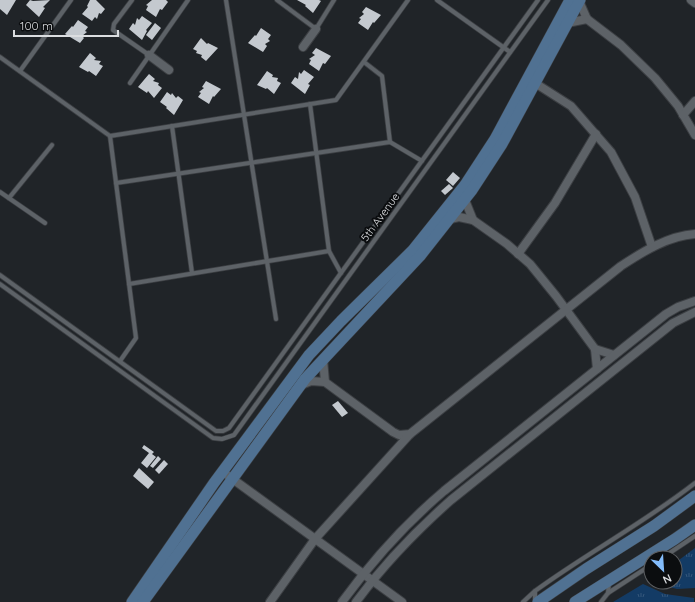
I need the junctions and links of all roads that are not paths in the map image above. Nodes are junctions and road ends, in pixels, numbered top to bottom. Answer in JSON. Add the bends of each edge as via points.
{"nodes":[{"id":1,"x":72,"y":0,"type":"edge"},
{"id":2,"x":132,"y":0,"type":"edge"},
{"id":3,"x":188,"y":0,"type":"edge"},
{"id":4,"x":226,"y":0,"type":"edge"},
{"id":5,"x":277,"y":0,"type":"edge"},
{"id":6,"x":334,"y":0,"type":"edge"},
{"id":7,"x":408,"y":0,"type":"edge"},
{"id":8,"x":437,"y":0,"type":"edge"},
{"id":9,"x":538,"y":0,"type":"edge"},
{"id":10,"x":548,"y":0,"type":"edge"},
{"id":11,"x":576,"y":0,"type":"edge"},
{"id":12,"x":691,"y":0,"type":"edge"},
{"id":13,"x":695,"y":3,"type":"edge"},
{"id":14,"x":586,"y":19,"type":"junction"},
{"id":15,"x":567,"y":23,"type":"junction"},
{"id":16,"x":316,"y":29,"type":"junction"},
{"id":17,"x":302,"y":47,"type":"dead end"},
{"id":18,"x":504,"y":48,"type":"junction"},
{"id":19,"x":510,"y":52,"type":"junction"},
{"id":20,"x":149,"y":55,"type":"junction"},
{"id":21,"x":0,"y":57,"type":"edge"},
{"id":22,"x":364,"y":62,"type":"junction"},
{"id":23,"x":169,"y":70,"type":"dead end"},
{"id":24,"x":20,"y":71,"type":"junction"},
{"id":25,"x":130,"y":82,"type":"dead end"},
{"id":26,"x":535,"y":83,"type":"junction"},
{"id":27,"x":695,"y":101,"type":"edge"},
{"id":28,"x":310,"y":104,"type":"junction"},
{"id":29,"x":244,"y":115,"type":"junction"},
{"id":30,"x":683,"y":115,"type":"junction"},
{"id":31,"x":172,"y":126,"type":"junction"},
{"id":32,"x":596,"y":134,"type":"junction"},
{"id":33,"x":695,"y":135,"type":"edge"},
{"id":34,"x":110,"y":136,"type":"junction"},
{"id":35,"x":390,"y":142,"type":"junction"},
{"id":36,"x":52,"y":145,"type":"dead end"},
{"id":37,"x":316,"y":153,"type":"junction"},
{"id":38,"x":422,"y":161,"type":"junction"},
{"id":39,"x":251,"y":163,"type":"junction"},
{"id":40,"x":178,"y":174,"type":"junction"},
{"id":41,"x":116,"y":183,"type":"junction"},
{"id":42,"x":0,"y":192,"type":"edge"},
{"id":43,"x":9,"y":198,"type":"junction"},
{"id":44,"x":465,"y":200,"type":"junction"},
{"id":45,"x":450,"y":220,"type":"junction"},
{"id":46,"x":473,"y":220,"type":"junction"},
{"id":47,"x":45,"y":223,"type":"dead end"},
{"id":48,"x":695,"y":234,"type":"edge"},
{"id":49,"x":652,"y":247,"type":"junction"},
{"id":50,"x":329,"y":251,"type":"junction"},
{"id":51,"x":518,"y":254,"type":"junction"},
{"id":52,"x":267,"y":261,"type":"junction"},
{"id":53,"x":192,"y":273,"type":"junction"},
{"id":54,"x":341,"y":273,"type":"junction"},
{"id":55,"x":0,"y":275,"type":"edge"},
{"id":56,"x":0,"y":284,"type":"edge"},
{"id":57,"x":129,"y":284,"type":"junction"},
{"id":58,"x":695,"y":301,"type":"edge"},
{"id":59,"x":566,"y":310,"type":"junction"},
{"id":60,"x":695,"y":312,"type":"edge"},
{"id":61,"x":276,"y":319,"type":"dead end"},
{"id":62,"x":595,"y":349,"type":"junction"},
{"id":63,"x":614,"y":355,"type":"junction"},
{"id":64,"x":323,"y":359,"type":"junction"},
{"id":65,"x":120,"y":361,"type":"junction"},
{"id":66,"x":597,"y":369,"type":"junction"},
{"id":67,"x":325,"y":382,"type":"junction"},
{"id":68,"x":301,"y":385,"type":"junction"},
{"id":69,"x":410,"y":434,"type":"junction"},
{"id":70,"x":223,"y":472,"type":"junction"},
{"id":71,"x":232,"y":479,"type":"junction"},
{"id":72,"x":695,"y":483,"type":"edge"},
{"id":73,"x":695,"y":496,"type":"edge"},
{"id":74,"x":695,"y":525,"type":"edge"},
{"id":75,"x":695,"y":536,"type":"edge"},
{"id":76,"x":315,"y":539,"type":"junction"},
{"id":77,"x":674,"y":550,"type":"edge"},
{"id":78,"x":643,"y":570,"type":"edge"},
{"id":79,"x":364,"y":574,"type":"junction"},
{"id":80,"x":373,"y":580,"type":"junction"},
{"id":81,"x":609,"y":580,"type":"junction"},
{"id":82,"x":608,"y":593,"type":"junction"},
{"id":83,"x":536,"y":597,"type":"edge"},
{"id":84,"x":132,"y":602,"type":"edge"},
{"id":85,"x":143,"y":602,"type":"edge"},
{"id":86,"x":270,"y":602,"type":"edge"},
{"id":87,"x":342,"y":602,"type":"edge"},
{"id":88,"x":356,"y":602,"type":"edge"},
{"id":89,"x":402,"y":602,"type":"edge"},
{"id":90,"x":524,"y":602,"type":"edge"},
{"id":91,"x":535,"y":602,"type":"edge"},
{"id":92,"x":575,"y":602,"type":"edge"},
{"id":93,"x":601,"y":602,"type":"edge"}],
"edges":[{"from":1,"to":24,"type":"lane"},
{"from":2,"to":20,"type":"lane","via":[[114,24],[113,30]]},
{"from":3,"to":20,"type":"lane"},
{"from":4,"to":29,"type":"lane"},
{"from":5,"to":16,"type":"lane"},
{"from":6,"to":16,"type":"lane"},
{"from":7,"to":22,"type":"lane"},
{"from":8,"to":18,"type":"lane"},
{"from":9,"to":18,"type":"lane","name":"5th Avenue"},
{"from":10,"to":19,"type":"lane","name":"5th Avenue"},
{"from":11,"to":14,"type":"street"},
{"from":11,"to":15,"type":"main road"},
{"from":11,"to":70,"type":"main road","via":[[495,140],[465,185],[413,250],[309,355]]},
{"from":12,"to":13,"type":"street"},
{"from":14,"to":15,"type":"street"},
{"from":14,"to":30,"type":"street","via":[[621,44],[655,78]]},
{"from":15,"to":26,"type":"main road"},
{"from":16,"to":17,"type":"street"},
{"from":18,"to":19,"type":"lane"},
{"from":18,"to":38,"type":"lane","name":"5th Avenue"},
{"from":19,"to":56,"type":"lane","name":"5th Avenue","via":[[234,435],[222,440],[213,438]]},
{"from":20,"to":23,"type":"street"},
{"from":20,"to":25,"type":"lane"},
{"from":21,"to":24,"type":"lane"},
{"from":22,"to":28,"type":"lane","via":[[336,100]]},
{"from":22,"to":35,"type":"lane","via":[[382,76]]},
{"from":24,"to":34,"type":"lane"},
{"from":26,"to":32,"type":"street","via":[[570,106]]},
{"from":26,"to":44,"type":"main road","via":[[502,144]]},
{"from":27,"to":30,"type":"street"},
{"from":28,"to":29,"type":"lane"},
{"from":28,"to":37,"type":"lane"},
{"from":29,"to":31,"type":"lane"},
{"from":29,"to":39,"type":"lane"},
{"from":30,"to":33,"type":"street"},
{"from":31,"to":34,"type":"lane"},
{"from":31,"to":40,"type":"lane"},
{"from":32,"to":49,"type":"street","via":[[611,152],[633,191]]},
{"from":32,"to":51,"type":"street","via":[[555,203]]},
{"from":34,"to":41,"type":"lane"},
{"from":35,"to":37,"type":"lane"},
{"from":35,"to":38,"type":"lane"},
{"from":36,"to":43,"type":"lane"},
{"from":37,"to":39,"type":"lane"},
{"from":37,"to":50,"type":"lane"},
{"from":38,"to":54,"type":"lane","name":"5th Avenue"},
{"from":39,"to":40,"type":"lane"},
{"from":39,"to":52,"type":"lane"},
{"from":40,"to":41,"type":"lane"},
{"from":40,"to":53,"type":"lane"},
{"from":41,"to":57,"type":"lane"},
{"from":42,"to":43,"type":"lane"},
{"from":43,"to":47,"type":"lane"},
{"from":44,"to":45,"type":"main road"},
{"from":44,"to":46,"type":"street"},
{"from":45,"to":46,"type":"street"},
{"from":45,"to":64,"type":"main road","via":[[420,256]]},
{"from":46,"to":51,"type":"street"},
{"from":48,"to":49,"type":"street","via":[[666,240]]},
{"from":49,"to":59,"type":"street","via":[[621,266]]},
{"from":50,"to":52,"type":"lane"},
{"from":50,"to":54,"type":"lane"},
{"from":51,"to":59,"type":"street","via":[[530,264]]},
{"from":52,"to":53,"type":"lane"},
{"from":52,"to":61,"type":"lane"},
{"from":53,"to":57,"type":"lane"},
{"from":54,"to":65,"type":"lane","name":"5th Avenue","via":[[230,428],[223,431],[216,431]]},
{"from":55,"to":65,"type":"lane"},
{"from":57,"to":65,"type":"lane","via":[[136,338]]},
{"from":58,"to":63,"type":"street","via":[[666,314]]},
{"from":59,"to":62,"type":"street"},
{"from":59,"to":69,"type":"street"},
{"from":60,"to":80,"type":"street","via":[[673,323],[451,500],[405,543]]},
{"from":62,"to":63,"type":"street"},
{"from":62,"to":66,"type":"street"},
{"from":63,"to":66,"type":"street"},
{"from":64,"to":67,"type":"street"},
{"from":64,"to":68,"type":"main road"},
{"from":66,"to":79,"type":"street","via":[[423,509],[384,548]]},
{"from":67,"to":68,"type":"street","via":[[311,381]]},
{"from":67,"to":69,"type":"street","via":[[393,432],[399,435]]},
{"from":68,"to":71,"type":"main road"},
{"from":69,"to":76,"type":"street"},
{"from":70,"to":71,"type":"street"},
{"from":70,"to":84,"type":"main road"},
{"from":71,"to":76,"type":"street"},
{"from":71,"to":85,"type":"main road"},
{"from":72,"to":83,"type":"lane","via":[[650,517],[573,564]]},
{"from":73,"to":83,"type":"main road","via":[[654,526]]},
{"from":74,"to":81,"type":"main road"},
{"from":75,"to":77,"type":"lane"},
{"from":76,"to":79,"type":"street"},
{"from":76,"to":86,"type":"street"},
{"from":78,"to":82,"type":"lane"},
{"from":79,"to":80,"type":"street"},
{"from":79,"to":87,"type":"street"},
{"from":80,"to":88,"type":"street"},
{"from":80,"to":89,"type":"street"},
{"from":81,"to":82,"type":"lane"},
{"from":81,"to":92,"type":"main road"},
{"from":82,"to":93,"type":"lane"},
{"from":83,"to":90,"type":"lane"},
{"from":83,"to":91,"type":"lane"}]}
